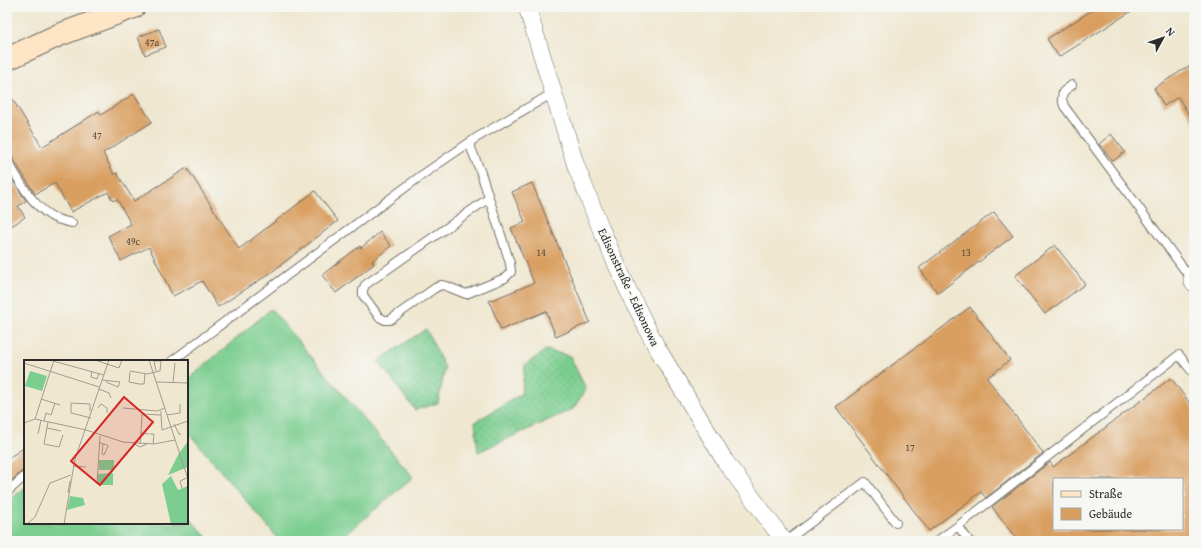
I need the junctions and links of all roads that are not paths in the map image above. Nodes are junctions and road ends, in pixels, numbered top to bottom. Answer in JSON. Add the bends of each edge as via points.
{"nodes":[{"id":1,"x":134,"y":7,"type":"edge"},
{"id":2,"x":527,"y":7,"type":"edge"},
{"id":3,"x":7,"y":59,"type":"edge"},
{"id":4,"x":1072,"y":85,"type":"dead end"},
{"id":5,"x":553,"y":93,"type":"junction"},
{"id":6,"x":469,"y":143,"type":"junction"},
{"id":7,"x":7,"y":160,"type":"edge"},
{"id":8,"x":489,"y":198,"type":"junction"},
{"id":9,"x":72,"y":223,"type":"dead end"},
{"id":10,"x":1193,"y":282,"type":"edge"},
{"id":11,"x":173,"y":360,"type":"edge"},
{"id":12,"x":1194,"y":374,"type":"edge"},
{"id":13,"x":24,"y":477,"type":"edge"},
{"id":14,"x":7,"y":492,"type":"edge"},
{"id":15,"x":896,"y":523,"type":"dead end"},
{"id":16,"x":958,"y":526,"type":"junction"},
{"id":17,"x":780,"y":539,"type":"edge"},
{"id":18,"x":937,"y":541,"type":"edge"},
{"id":19,"x":969,"y":541,"type":"edge"}],
"edges":[{"from":1,"to":3,"type":"main road","via":[[59,35]]},
{"from":2,"to":5,"type":"street","name":"Edisonstraße - Edisonowa"},
{"from":4,"to":10,"type":"lane","via":[[1063,92],[1064,106]]},
{"from":5,"to":6,"type":"lane"},
{"from":5,"to":17,"type":"street","name":"Edisonstraße - Edisonowa","via":[[576,166],[601,229],[656,346],[725,461]]},
{"from":6,"to":8,"type":"lane"},
{"from":6,"to":11,"type":"lane","via":[[422,175]]},
{"from":7,"to":9,"type":"lane","via":[[36,205],[52,217]]},
{"from":8,"to":8,"type":"lane","via":[[511,272],[505,278],[466,294],[440,285],[390,320],[380,317],[363,295],[365,285]]},
{"from":12,"to":16,"type":"lane","via":[[1179,355]]},
{"from":13,"to":14,"type":"lane"},
{"from":15,"to":17,"type":"lane","via":[[865,482]]},
{"from":16,"to":18,"type":"lane"},
{"from":16,"to":19,"type":"lane"}]}
